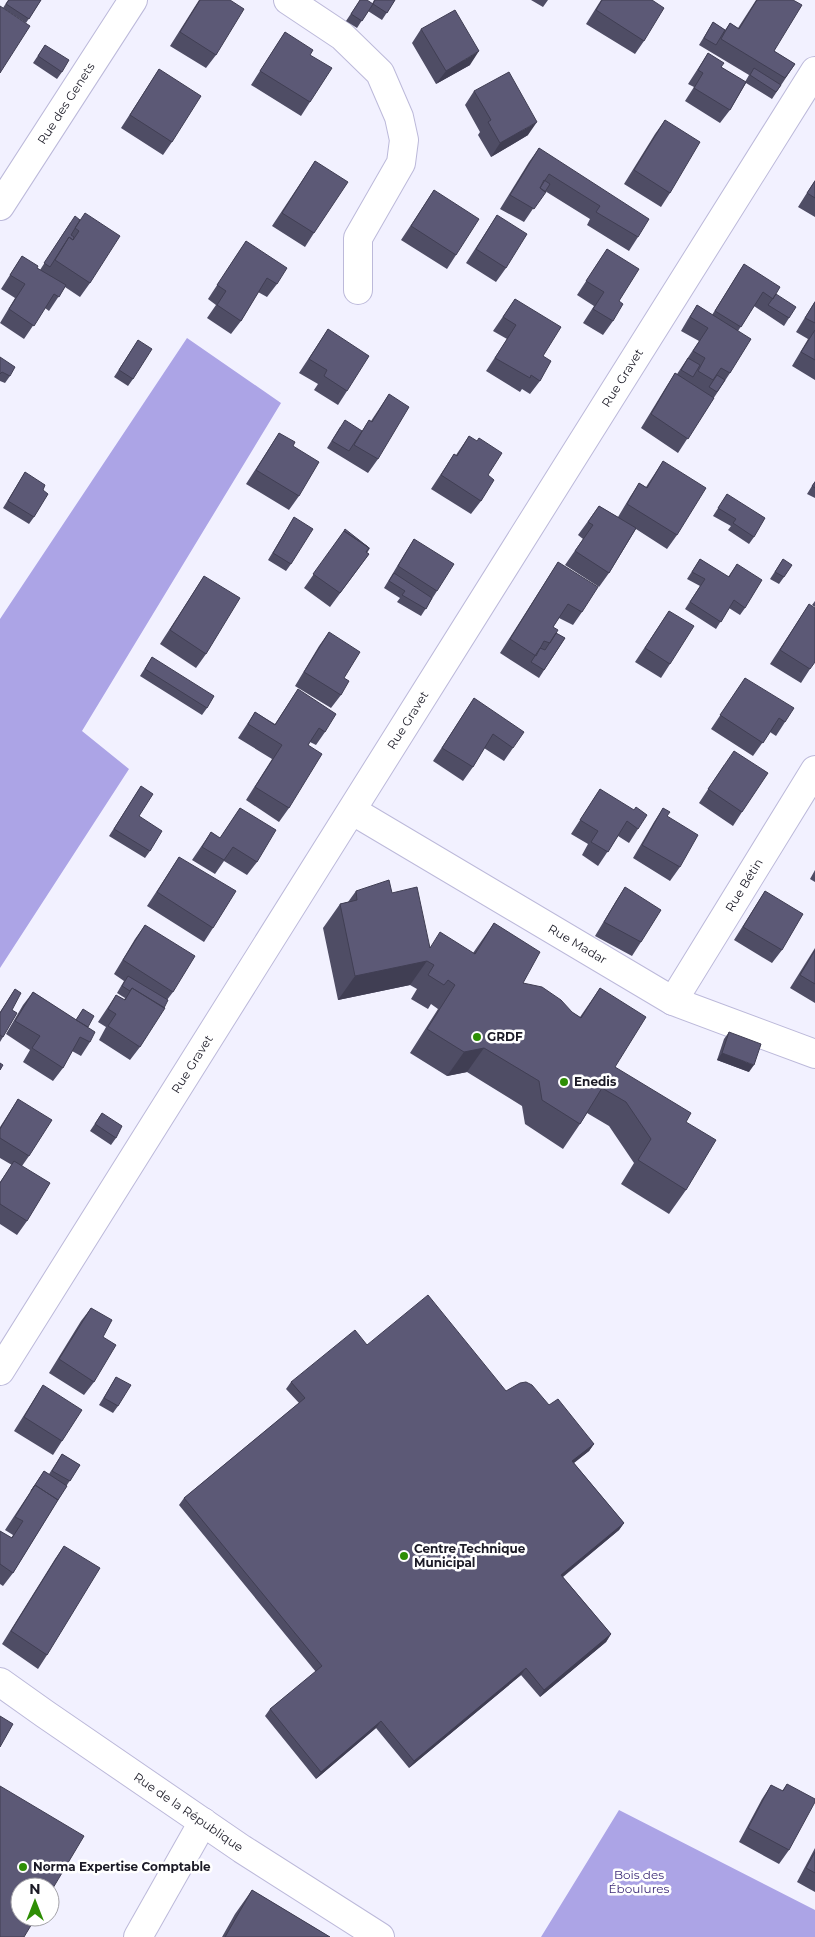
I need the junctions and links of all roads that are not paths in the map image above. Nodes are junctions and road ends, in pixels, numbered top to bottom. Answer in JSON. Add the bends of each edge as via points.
{"nodes":[{"id":1,"x":133,"y":0,"type":"edge"},
{"id":2,"x":288,"y":0,"type":"edge"},
{"id":3,"x":815,"y":71,"type":"edge"},
{"id":4,"x":0,"y":206,"type":"edge"},
{"id":5,"x":358,"y":290,"type":"dead end"},
{"id":6,"x":815,"y":770,"type":"edge"},
{"id":7,"x":352,"y":811,"type":"junction"},
{"id":8,"x":673,"y":1001,"type":"junction"},
{"id":9,"x":815,"y":1054,"type":"edge"},
{"id":10,"x":0,"y":1371,"type":"edge"},
{"id":11,"x":0,"y":1682,"type":"edge"},
{"id":12,"x":203,"y":1822,"type":"junction"},
{"id":13,"x":138,"y":1937,"type":"edge"},
{"id":14,"x":380,"y":1937,"type":"edge"}],
"edges":[{"from":1,"to":4,"type":"street","name":"Rue des Genets"},
{"from":2,"to":5,"type":"street","via":[[342,36],[380,73],[399,117],[404,140],[402,163],[358,238]]},
{"from":3,"to":7,"type":"street","name":"Rue Gravet"},
{"from":6,"to":8,"type":"street","name":"Rue Bétin"},
{"from":7,"to":8,"type":"street","name":"Rue Madar"},
{"from":7,"to":10,"type":"street","name":"Rue Gravet"},
{"from":8,"to":9,"type":"street","name":"Rue Madar"},
{"from":11,"to":12,"type":"street","name":"Rue de la République"},
{"from":12,"to":13,"type":"street"},
{"from":12,"to":14,"type":"street","name":"Rue de la République"}]}
